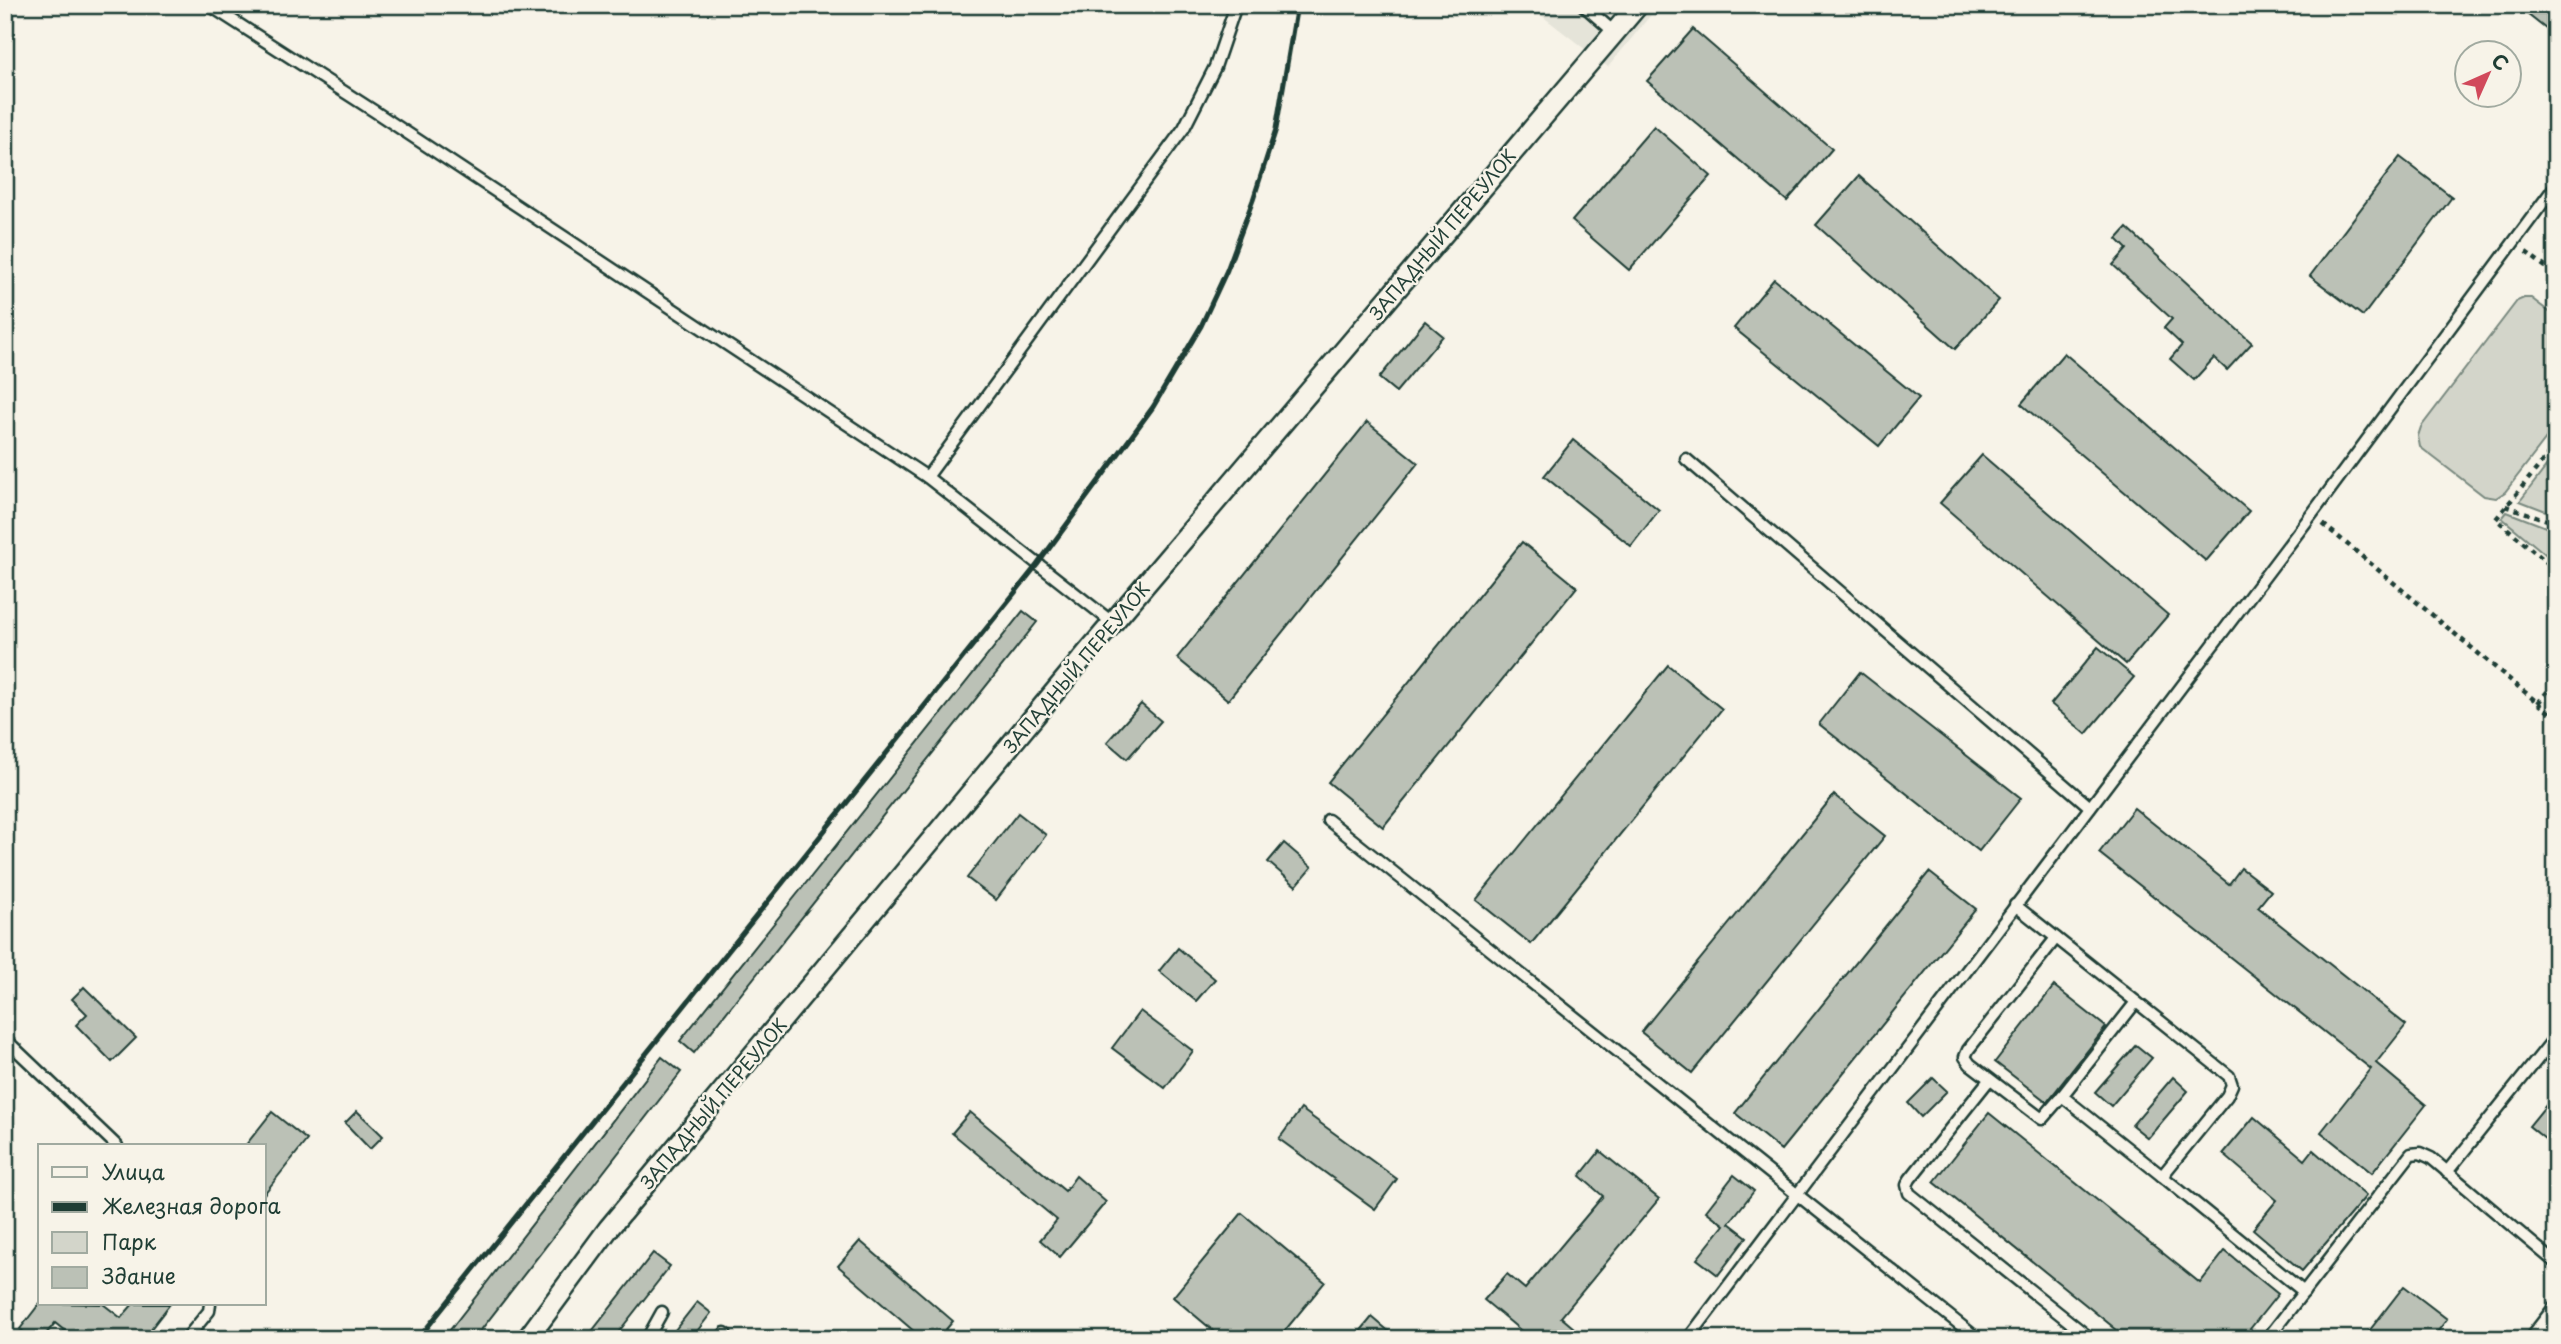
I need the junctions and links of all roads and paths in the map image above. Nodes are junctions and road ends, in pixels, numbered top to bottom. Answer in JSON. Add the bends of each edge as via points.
{"nodes":[{"id":1,"x":209,"y":5,"type":"edge"},
{"id":2,"x":1236,"y":5,"type":"edge"},
{"id":3,"x":1583,"y":5,"type":"edge"},
{"id":4,"x":1638,"y":5,"type":"edge"},
{"id":5,"x":1614,"y":32,"type":"junction"},
{"id":6,"x":2556,"y":185,"type":"edge"},
{"id":7,"x":2514,"y":243,"type":"junction"},
{"id":8,"x":2556,"y":275,"type":"edge"},
{"id":9,"x":2556,"y":445,"type":"edge"},
{"id":10,"x":1686,"y":459,"type":"dead end"},
{"id":11,"x":927,"y":477,"type":"junction"},
{"id":12,"x":2506,"y":506,"type":"junction"},
{"id":13,"x":2312,"y":514,"type":"junction"},
{"id":14,"x":2556,"y":523,"type":"edge"},
{"id":15,"x":2556,"y":570,"type":"edge"},
{"id":16,"x":1113,"y":622,"type":"junction"},
{"id":17,"x":2556,"y":681,"type":"edge"},
{"id":18,"x":2538,"y":703,"type":"junction"},
{"id":19,"x":2556,"y":718,"type":"edge"},
{"id":20,"x":2090,"y":807,"type":"junction"},
{"id":21,"x":1328,"y":820,"type":"dead end"},
{"id":22,"x":2015,"y":905,"type":"junction"},
{"id":23,"x":2056,"y":938,"type":"junction"},
{"id":24,"x":2136,"y":1002,"type":"junction"},
{"id":25,"x":2556,"y":1036,"type":"edge"},
{"id":26,"x":5,"y":1039,"type":"edge"},
{"id":27,"x":1989,"y":1080,"type":"junction"},
{"id":28,"x":2062,"y":1096,"type":"junction"},
{"id":29,"x":115,"y":1144,"type":"edge"},
{"id":30,"x":2447,"y":1172,"type":"junction"},
{"id":31,"x":2162,"y":1176,"type":"junction"},
{"id":32,"x":1796,"y":1196,"type":"junction"},
{"id":33,"x":2556,"y":1263,"type":"edge"},
{"id":34,"x":2304,"y":1292,"type":"junction"},
{"id":35,"x":210,"y":1306,"type":"edge"},
{"id":36,"x":662,"y":1312,"type":"dead end"},
{"id":37,"x":2556,"y":1312,"type":"edge"},
{"id":38,"x":186,"y":1339,"type":"edge"},
{"id":39,"x":527,"y":1339,"type":"edge"},
{"id":40,"x":647,"y":1339,"type":"edge"},
{"id":41,"x":1688,"y":1339,"type":"edge"},
{"id":42,"x":1978,"y":1339,"type":"edge"},
{"id":43,"x":2091,"y":1339,"type":"edge"},
{"id":44,"x":2267,"y":1339,"type":"edge"},
{"id":45,"x":2535,"y":1339,"type":"edge"}],
"edges":[{"from":1,"to":11,"type":"lane"},
{"from":2,"to":11,"type":"lane","via":[[1215,67],[1184,128]]},
{"from":3,"to":5,"type":"lane"},
{"from":4,"to":5,"type":"street","name":"ЗАПАДНЫЙ ПЕРЕУЛОК"},
{"from":5,"to":16,"type":"street","name":"ЗАПАДНЫЙ ПЕРЕУЛОК"},
{"from":6,"to":7,"type":"lane"},
{"from":7,"to":8,"type":"path"},
{"from":7,"to":13,"type":"lane"},
{"from":9,"to":12,"type":"path"},
{"from":10,"to":20,"type":"lane"},
{"from":11,"to":16,"type":"lane"},
{"from":12,"to":14,"type":"path"},
{"from":12,"to":15,"type":"path","via":[[2496,519]]},
{"from":13,"to":18,"type":"path"},
{"from":13,"to":20,"type":"lane"},
{"from":16,"to":39,"type":"street","name":"ЗАПАДНЫЙ ПЕРЕУЛОК","via":[[609,1228]]},
{"from":17,"to":18,"type":"path"},
{"from":18,"to":19,"type":"path"},
{"from":20,"to":22,"type":"lane"},
{"from":21,"to":32,"type":"lane"},
{"from":22,"to":23,"type":"lane"},
{"from":22,"to":32,"type":"lane"},
{"from":23,"to":24,"type":"lane"},
{"from":23,"to":27,"type":"lane","via":[[1968,1049],[1965,1057]]},
{"from":24,"to":28,"type":"lane"},
{"from":24,"to":31,"type":"lane","via":[[2229,1076],[2232,1085]]},
{"from":25,"to":30,"type":"lane"},
{"from":26,"to":29,"type":"lane"},
{"from":27,"to":28,"type":"lane","via":[[2042,1119]]},
{"from":27,"to":43,"type":"lane","via":[[1910,1179],[1909,1193]]},
{"from":28,"to":31,"type":"lane"},
{"from":30,"to":33,"type":"lane"},
{"from":30,"to":34,"type":"lane","via":[[2420,1153],[2411,1154]]},
{"from":31,"to":34,"type":"lane"},
{"from":32,"to":41,"type":"lane"},
{"from":32,"to":42,"type":"lane"},
{"from":34,"to":44,"type":"lane"},
{"from":35,"to":38,"type":"lane"},
{"from":36,"to":40,"type":"lane"},
{"from":37,"to":45,"type":"street"}]}
